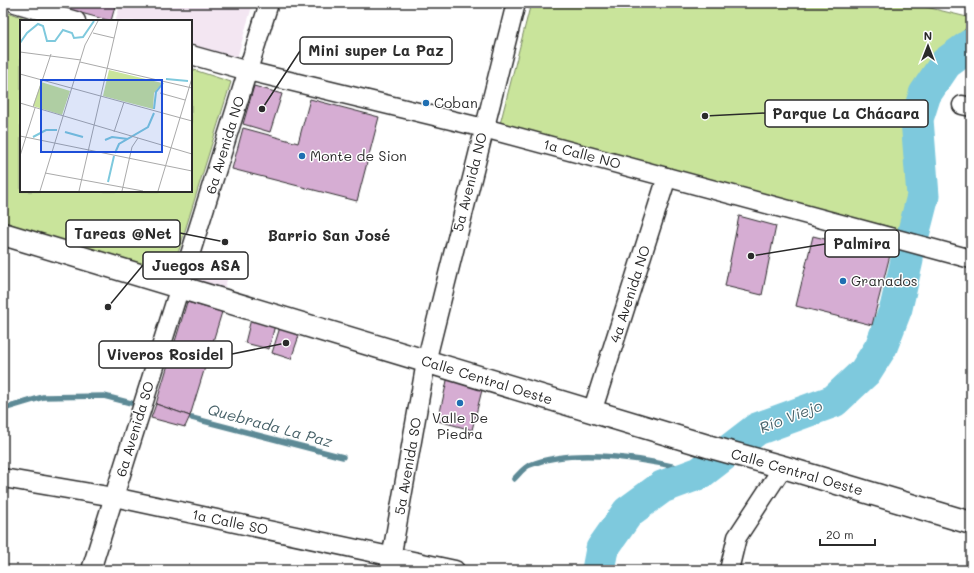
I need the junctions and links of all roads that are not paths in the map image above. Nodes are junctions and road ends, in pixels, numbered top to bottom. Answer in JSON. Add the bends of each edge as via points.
{"nodes":[{"id":1,"x":5,"y":3,"type":"edge"},
{"id":2,"x":15,"y":3,"type":"edge"},
{"id":3,"x":269,"y":3,"type":"edge"},
{"id":4,"x":516,"y":3,"type":"edge"},
{"id":5,"x":3,"y":10,"type":"edge"},
{"id":6,"x":73,"y":20,"type":"edge"},
{"id":7,"x":192,"y":55,"type":"edge"},
{"id":8,"x":248,"y":71,"type":"junction"},
{"id":9,"x":484,"y":128,"type":"junction"},
{"id":10,"x":667,"y":177,"type":"junction"},
{"id":11,"x":3,"y":234,"type":"edge"},
{"id":12,"x":971,"y":259,"type":"edge"},
{"id":13,"x":180,"y":287,"type":"junction"},
{"id":14,"x":426,"y":362,"type":"junction"},
{"id":15,"x":592,"y":412,"type":"junction"},
{"id":16,"x":783,"y":467,"type":"junction"},
{"id":17,"x":3,"y":478,"type":"edge"},
{"id":18,"x":114,"y":498,"type":"junction"},
{"id":19,"x":971,"y":523,"type":"edge"},
{"id":20,"x":391,"y":563,"type":"edge"},
{"id":21,"x":91,"y":570,"type":"edge"},
{"id":22,"x":455,"y":570,"type":"edge"},
{"id":23,"x":729,"y":570,"type":"edge"}],
"edges":[{"from":1,"to":5,"type":"street"},
{"from":2,"to":6,"type":"street"},
{"from":3,"to":8,"type":"street","name":"6a Avenida NO"},
{"from":4,"to":9,"type":"street","name":"5a Avenida NO"},
{"from":7,"to":8,"type":"street","name":"1a Calle NO"},
{"from":8,"to":9,"type":"street","name":"1a Calle NO"},
{"from":8,"to":13,"type":"street","name":"6a Avenida NO"},
{"from":9,"to":10,"type":"street","name":"1a Calle NO"},
{"from":9,"to":14,"type":"street","name":"5a Avenida NO"},
{"from":10,"to":12,"type":"street","name":"1a Calle NO"},
{"from":10,"to":15,"type":"street","name":"4a Avenida NO"},
{"from":11,"to":13,"type":"street","name":"Calle Central Oeste"},
{"from":13,"to":14,"type":"street","name":"Calle Central Oeste"},
{"from":13,"to":18,"type":"street","name":"6a Avenida SO"},
{"from":14,"to":15,"type":"street","name":"Calle Central Oeste"},
{"from":14,"to":20,"type":"street","name":"5a Avenida SO"},
{"from":15,"to":16,"type":"street","name":"Calle Central Oeste"},
{"from":16,"to":19,"type":"street","name":"Calle Central Oeste"},
{"from":16,"to":23,"type":"street","via":[[737,537]]},
{"from":17,"to":18,"type":"street","name":"1a Calle SO"},
{"from":18,"to":20,"type":"street","name":"1a Calle SO"},
{"from":18,"to":21,"type":"street","name":"6a Avenida SO"},
{"from":20,"to":22,"type":"street","name":"1a Calle SO"}]}
